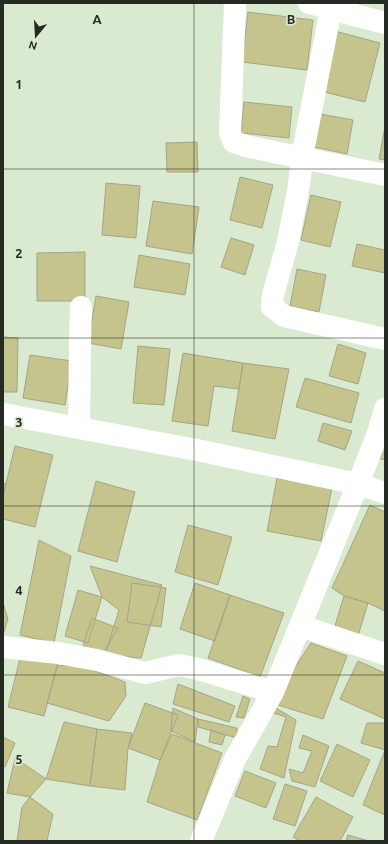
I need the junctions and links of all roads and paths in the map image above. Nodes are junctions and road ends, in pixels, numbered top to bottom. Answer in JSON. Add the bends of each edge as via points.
{"nodes":[{"id":1,"x":235,"y":3,"type":"edge"},
{"id":2,"x":309,"y":3,"type":"edge"},
{"id":3,"x":331,"y":9,"type":"junction"},
{"id":4,"x":385,"y":23,"type":"edge"},
{"id":5,"x":302,"y":157,"type":"junction"},
{"id":6,"x":385,"y":175,"type":"edge"},
{"id":7,"x":82,"y":307,"type":"dead end"},
{"id":8,"x":385,"y":339,"type":"edge"},
{"id":9,"x":385,"y":410,"type":"edge"},
{"id":10,"x":3,"y":414,"type":"edge"},
{"id":11,"x":79,"y":428,"type":"junction"},
{"id":12,"x":358,"y":484,"type":"junction"},
{"id":13,"x":385,"y":493,"type":"edge"},
{"id":14,"x":301,"y":626,"type":"junction"},
{"id":15,"x":3,"y":647,"type":"edge"},
{"id":16,"x":385,"y":654,"type":"edge"},
{"id":17,"x":273,"y":692,"type":"junction"},
{"id":18,"x":201,"y":841,"type":"edge"}],
"edges":[{"from":1,"to":5,"type":"street","via":[[230,133],[234,142],[246,146]]},
{"from":2,"to":3,"type":"street"},
{"from":3,"to":4,"type":"street"},
{"from":3,"to":5,"type":"street"},
{"from":5,"to":6,"type":"street"},
{"from":5,"to":8,"type":"street","via":[[288,242],[272,306],[284,316]]},
{"from":7,"to":11,"type":"street"},
{"from":9,"to":12,"type":"street"},
{"from":10,"to":11,"type":"street"},
{"from":11,"to":12,"type":"street"},
{"from":12,"to":13,"type":"street"},
{"from":12,"to":14,"type":"street"},
{"from":14,"to":16,"type":"street"},
{"from":14,"to":17,"type":"street"},
{"from":15,"to":17,"type":"street","via":[[97,660],[145,673],[179,665]]},
{"from":17,"to":18,"type":"street","via":[[235,759]]}]}
